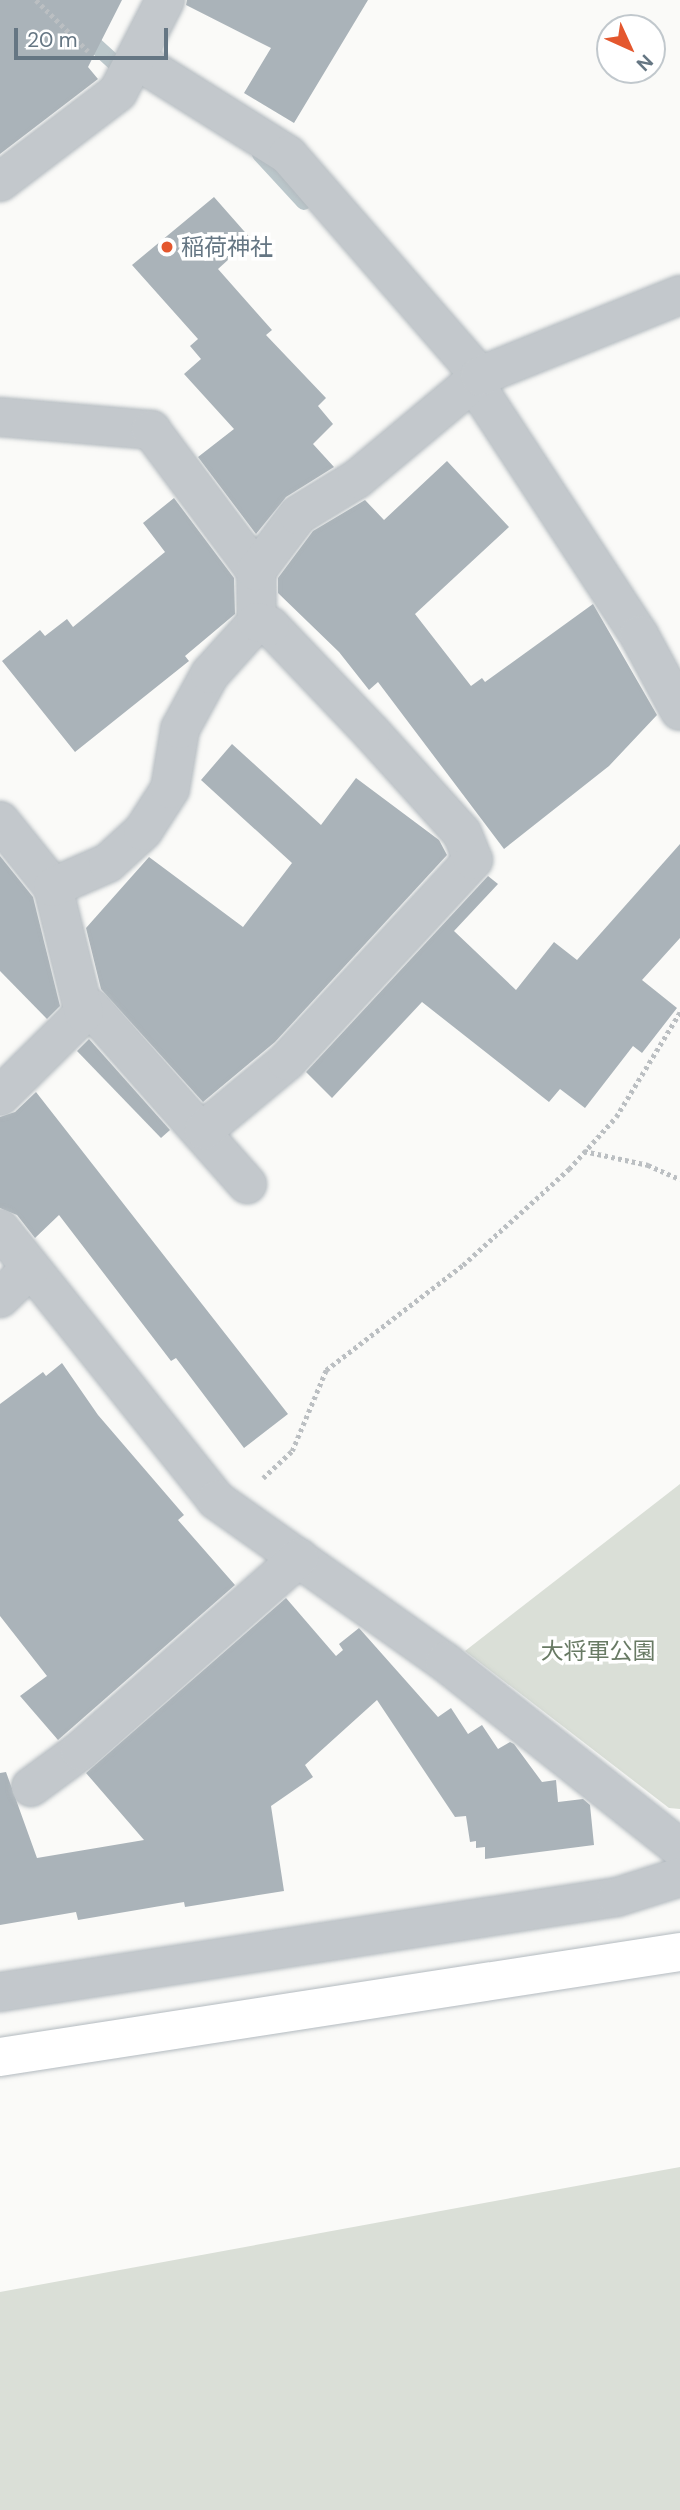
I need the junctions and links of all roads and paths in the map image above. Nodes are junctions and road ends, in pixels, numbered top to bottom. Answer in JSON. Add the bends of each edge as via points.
{"nodes":[{"id":1,"x":36,"y":0,"type":"edge"},
{"id":2,"x":165,"y":0,"type":"edge"},
{"id":3,"x":129,"y":72,"type":"junction"},
{"id":4,"x":0,"y":182,"type":"edge"},
{"id":5,"x":680,"y":295,"type":"edge"},
{"id":6,"x":480,"y":376,"type":"junction"},
{"id":7,"x":0,"y":416,"type":"edge"},
{"id":8,"x":256,"y":571,"type":"junction"},
{"id":9,"x":257,"y":622,"type":"junction"},
{"id":10,"x":680,"y":711,"type":"edge"},
{"id":11,"x":0,"y":821,"type":"edge"},
{"id":12,"x":53,"y":887,"type":"junction"},
{"id":13,"x":680,"y":1012,"type":"edge"},
{"id":14,"x":84,"y":1013,"type":"junction"},
{"id":15,"x":0,"y":1096,"type":"edge"},
{"id":16,"x":204,"y":1130,"type":"junction"},
{"id":17,"x":584,"y":1152,"type":"junction"},
{"id":18,"x":680,"y":1179,"type":"edge"},
{"id":19,"x":247,"y":1184,"type":"dead end"},
{"id":20,"x":0,"y":1230,"type":"edge"},
{"id":21,"x":30,"y":1269,"type":"junction"},
{"id":22,"x":0,"y":1298,"type":"edge"},
{"id":23,"x":200,"y":1479,"type":"junction"},
{"id":24,"x":299,"y":1558,"type":"junction"},
{"id":25,"x":31,"y":1787,"type":"dead end"},
{"id":26,"x":680,"y":1848,"type":"edge"},
{"id":27,"x":680,"y":1877,"type":"edge"},
{"id":28,"x":680,"y":1952,"type":"edge"},
{"id":29,"x":0,"y":1992,"type":"edge"},
{"id":30,"x":0,"y":2057,"type":"edge"}],
"edges":[{"from":1,"to":3,"type":"path"},
{"from":2,"to":3,"type":"street"},
{"from":3,"to":4,"type":"street"},
{"from":3,"to":6,"type":"street","via":[[288,155]]},
{"from":5,"to":6,"type":"street"},
{"from":6,"to":8,"type":"street","via":[[357,479],[298,515]]},
{"from":6,"to":10,"type":"street","via":[[482,395],[639,635]]},
{"from":7,"to":8,"type":"street","via":[[151,430]]},
{"from":8,"to":9,"type":"street"},
{"from":9,"to":12,"type":"street","via":[[210,674],[180,729],[170,789],[143,831],[108,863]]},
{"from":9,"to":16,"type":"street","via":[[270,625],[371,732],[462,833],[473,860],[287,1061]]},
{"from":11,"to":12,"type":"street"},
{"from":12,"to":14,"type":"street"},
{"from":13,"to":17,"type":"path","via":[[616,1116]]},
{"from":14,"to":15,"type":"street"},
{"from":14,"to":16,"type":"street","via":[[93,1009]]},
{"from":16,"to":19,"type":"street"},
{"from":17,"to":18,"type":"path","via":[[648,1165]]},
{"from":17,"to":23,"type":"path","via":[[463,1265],[326,1370],[292,1451],[254,1487]]},
{"from":20,"to":21,"type":"street"},
{"from":21,"to":22,"type":"street"},
{"from":21,"to":23,"type":"street"},
{"from":23,"to":24,"type":"street","via":[[216,1500]]},
{"from":24,"to":25,"type":"street","via":[[80,1751]]},
{"from":24,"to":26,"type":"street","via":[[445,1662]]},
{"from":27,"to":29,"type":"street","via":[[617,1897]]},
{"from":28,"to":30,"type":"street"}]}
